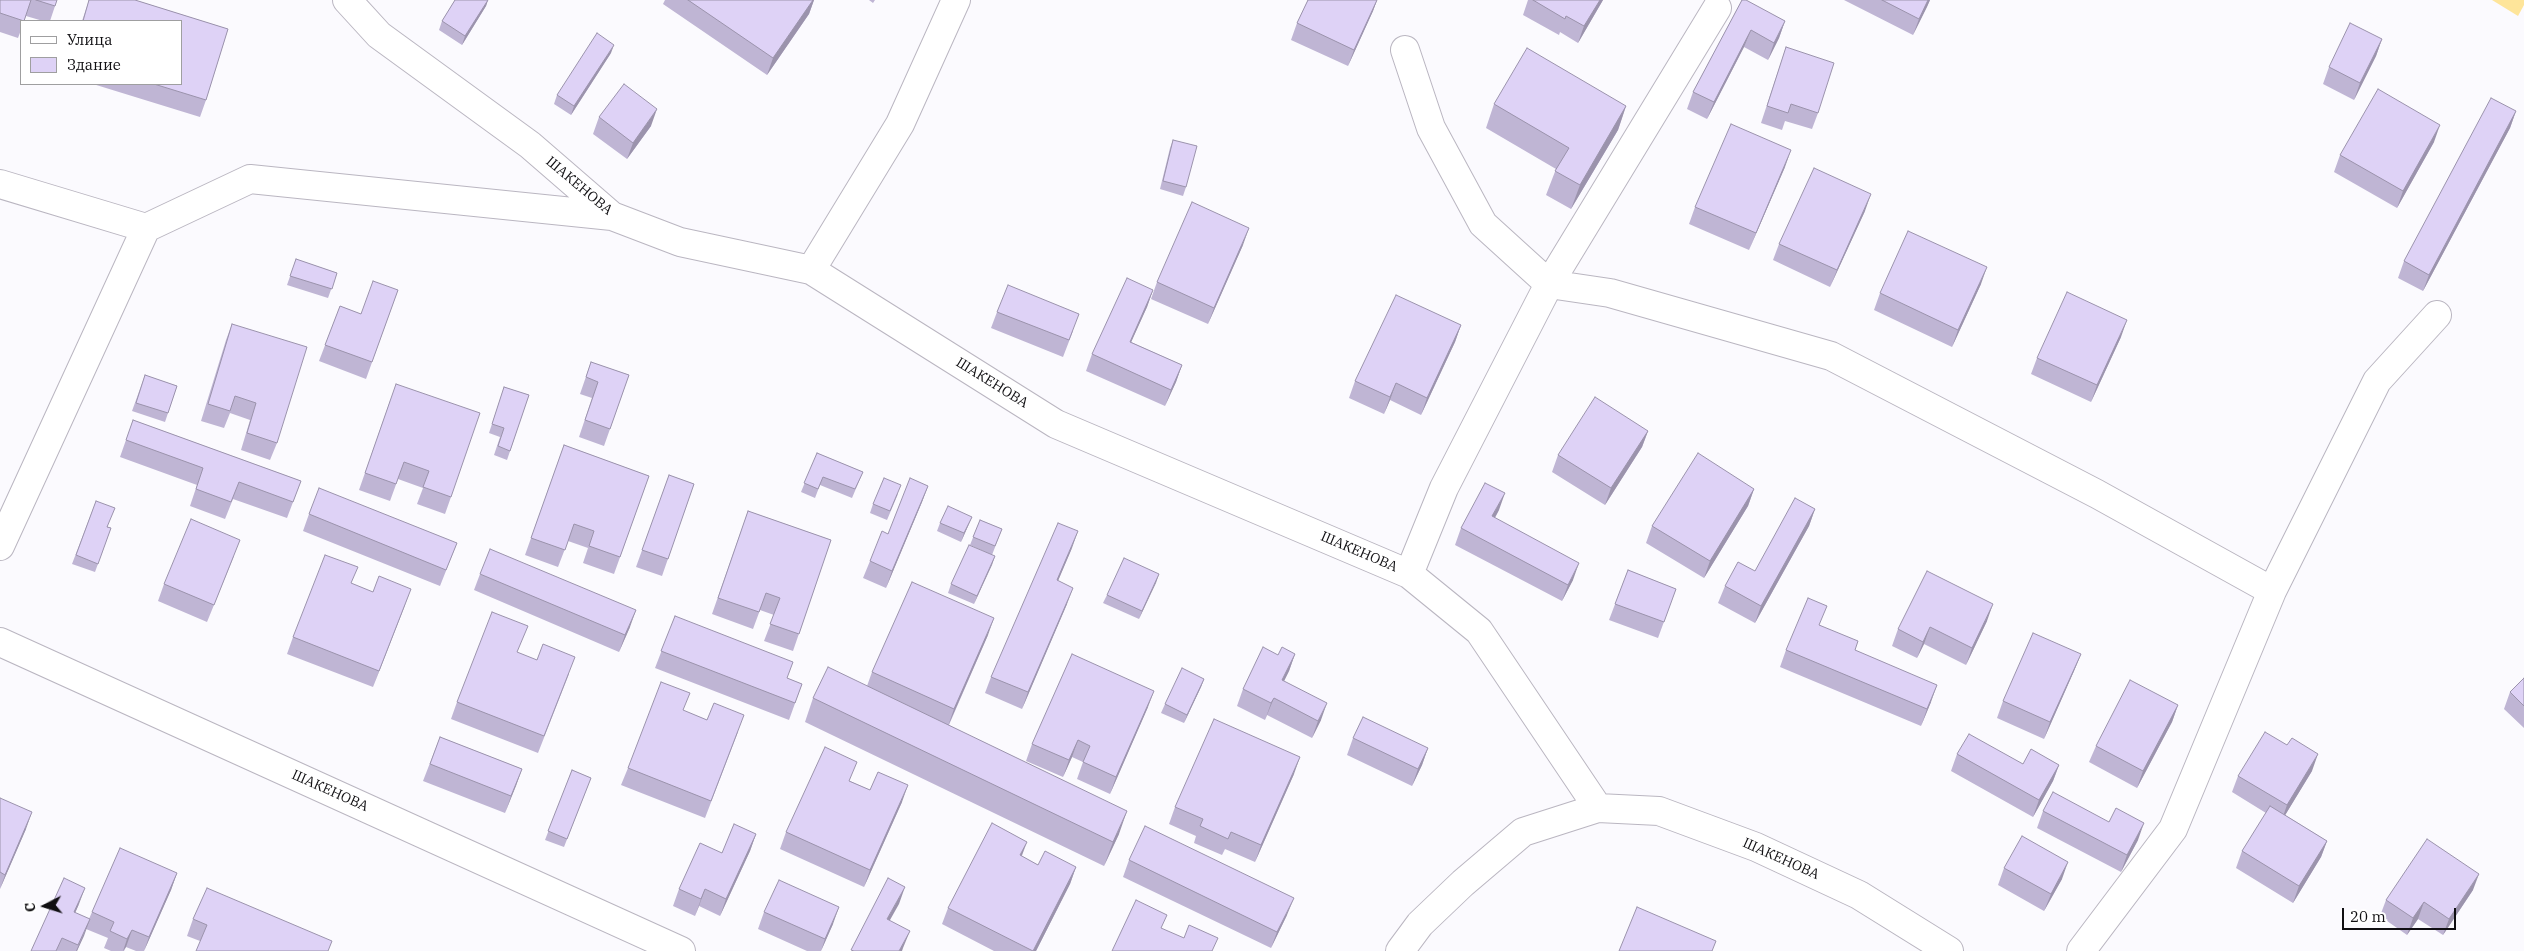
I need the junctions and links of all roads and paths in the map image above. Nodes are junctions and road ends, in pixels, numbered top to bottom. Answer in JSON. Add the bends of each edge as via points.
{"nodes":[{"id":1,"x":347,"y":0,"type":"edge"},
{"id":2,"x":956,"y":0,"type":"edge"},
{"id":3,"x":1718,"y":8,"type":"dead end"},
{"id":4,"x":1405,"y":50,"type":"dead end"},
{"id":5,"x":0,"y":184,"type":"edge"},
{"id":6,"x":612,"y":216,"type":"junction"},
{"id":7,"x":146,"y":228,"type":"junction"},
{"id":8,"x":811,"y":270,"type":"junction"},
{"id":9,"x":1549,"y":284,"type":"junction"},
{"id":10,"x":2437,"y":314,"type":"dead end"},
{"id":11,"x":0,"y":546,"type":"edge"},
{"id":12,"x":1409,"y":574,"type":"junction"},
{"id":13,"x":2272,"y":590,"type":"junction"},
{"id":14,"x":0,"y":642,"type":"edge"},
{"id":15,"x":1598,"y":808,"type":"junction"},
{"id":16,"x":664,"y":948,"type":"edge"},
{"id":17,"x":1400,"y":951,"type":"edge"},
{"id":18,"x":1949,"y":951,"type":"edge"},
{"id":19,"x":2081,"y":951,"type":"edge"}],
"edges":[{"from":1,"to":6,"type":"street","name":"ШАКЕНОВА","via":[[379,35],[530,145]]},
{"from":2,"to":8,"type":"street","via":[[900,124]]},
{"from":3,"to":9,"type":"street"},
{"from":4,"to":9,"type":"street","via":[[1431,128],[1483,224]]},
{"from":5,"to":7,"type":"street"},
{"from":6,"to":7,"type":"street","via":[[250,179]]},
{"from":6,"to":8,"type":"street","name":"ШАКЕНОВА","via":[[680,242]]},
{"from":7,"to":11,"type":"street"},
{"from":8,"to":12,"type":"street","name":"ШАКЕНОВА","via":[[1056,424]]},
{"from":9,"to":12,"type":"street","via":[[1444,488]]},
{"from":9,"to":13,"type":"street","via":[[1610,293],[1831,356],[2097,494]]},
{"from":10,"to":13,"type":"street","via":[[2377,380]]},
{"from":12,"to":15,"type":"street","name":"ШАКЕНОВА","via":[[1479,631]]},
{"from":13,"to":19,"type":"street","via":[[2173,829]]},
{"from":14,"to":16,"type":"street","name":"ШАКЕНОВА"},
{"from":15,"to":17,"type":"street","name":"ШАКЕНОВА","via":[[1523,832],[1420,924]]},
{"from":15,"to":18,"type":"street","name":"ШАКЕНОВА","via":[[1659,811],[1756,847],[1859,895]]}]}
